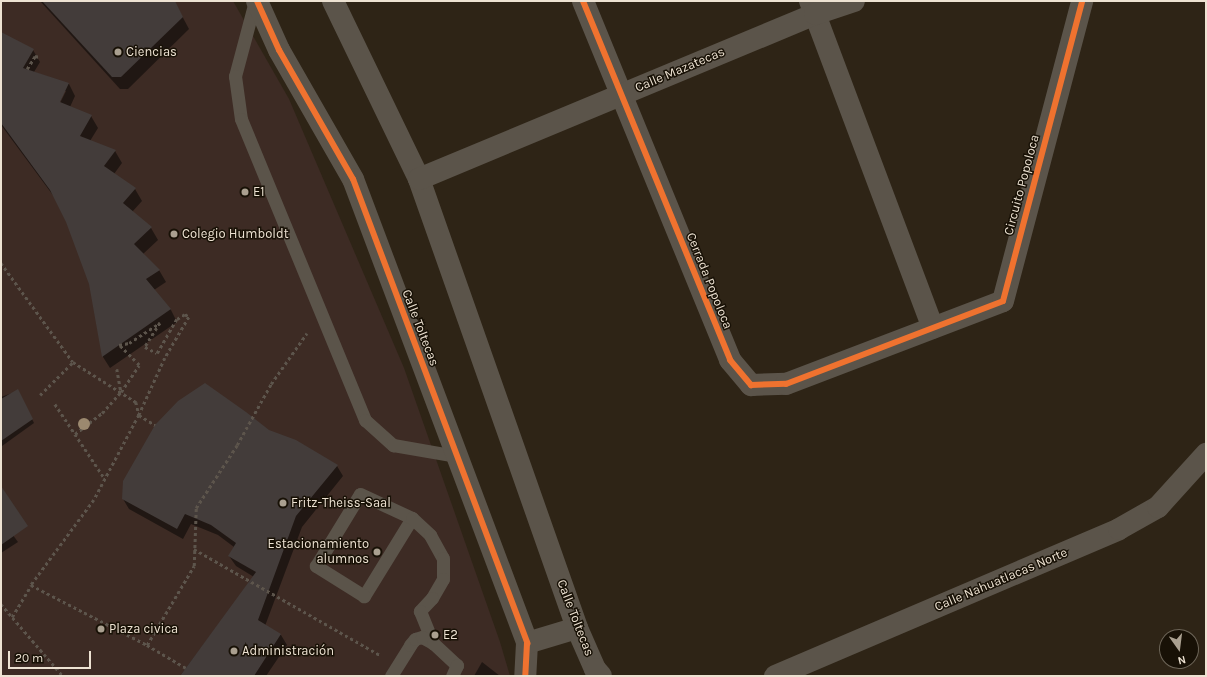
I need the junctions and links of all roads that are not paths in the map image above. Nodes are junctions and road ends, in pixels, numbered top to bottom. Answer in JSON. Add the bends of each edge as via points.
{"nodes":[{"id":1,"x":256,"y":1,"type":"edge"},
{"id":2,"x":333,"y":1,"type":"edge"},
{"id":3,"x":583,"y":1,"type":"edge"},
{"id":4,"x":854,"y":1,"type":"edge"},
{"id":5,"x":1082,"y":1,"type":"edge"},
{"id":6,"x":813,"y":7,"type":"edge"},
{"id":7,"x":622,"y":95,"type":"junction"},
{"id":8,"x":419,"y":179,"type":"junction"},
{"id":9,"x":933,"y":328,"type":"junction"},
{"id":10,"x":1206,"y":454,"type":"edge"},
{"id":11,"x":457,"y":456,"type":"junction"},
{"id":12,"x":412,"y":518,"type":"junction"},
{"id":13,"x":577,"y":628,"type":"junction"},
{"id":14,"x":433,"y":643,"type":"junction"},
{"id":15,"x":527,"y":643,"type":"junction"},
{"id":16,"x":394,"y":670,"type":"edge"},
{"id":17,"x":452,"y":676,"type":"edge"},
{"id":18,"x":525,"y":676,"type":"edge"},
{"id":19,"x":602,"y":676,"type":"edge"},
{"id":20,"x":776,"y":676,"type":"edge"}],
"edges":[{"from":1,"to":11,"type":"street","name":"Calle Toltecas","via":[[279,50],[353,179]]},
{"from":1,"to":11,"type":"lane","via":[[235,76],[241,119],[365,420],[393,445]]},
{"from":2,"to":8,"type":"street","name":"Calle Toltecas"},
{"from":3,"to":7,"type":"street","name":"Cerrada Popoloca"},
{"from":4,"to":6,"type":"street","name":"Calle Mazatecas"},
{"from":5,"to":9,"type":"street","name":"Circuito Popoloca","via":[[1003,301]]},
{"from":6,"to":7,"type":"street","name":"Calle Mazatecas"},
{"from":6,"to":9,"type":"street"},
{"from":7,"to":8,"type":"street","name":"Calle Mazatecas"},
{"from":7,"to":9,"type":"street","name":"Cerrada Popoloca","via":[[730,360],[751,385],[786,384]]},
{"from":8,"to":13,"type":"street","name":"Calle Toltecas"},
{"from":10,"to":20,"type":"street","name":"Calle Nahuatlacas Norte","via":[[1158,507],[1119,529]]},
{"from":11,"to":15,"type":"street","name":"Calle Toltecas"},
{"from":12,"to":12,"type":"lane","via":[[360,494],[316,566],[364,596]]},
{"from":12,"to":14,"type":"lane","via":[[430,535],[443,558],[443,579],[432,598],[420,611]]},
{"from":13,"to":15,"type":"street"},
{"from":13,"to":19,"type":"street","name":"Calle Toltecas","via":[[595,668]]},
{"from":14,"to":16,"type":"lane","via":[[422,637],[415,639]]},
{"from":14,"to":17,"type":"lane","via":[[457,665]]},
{"from":15,"to":18,"type":"street","name":"Calle Toltecas"}]}
